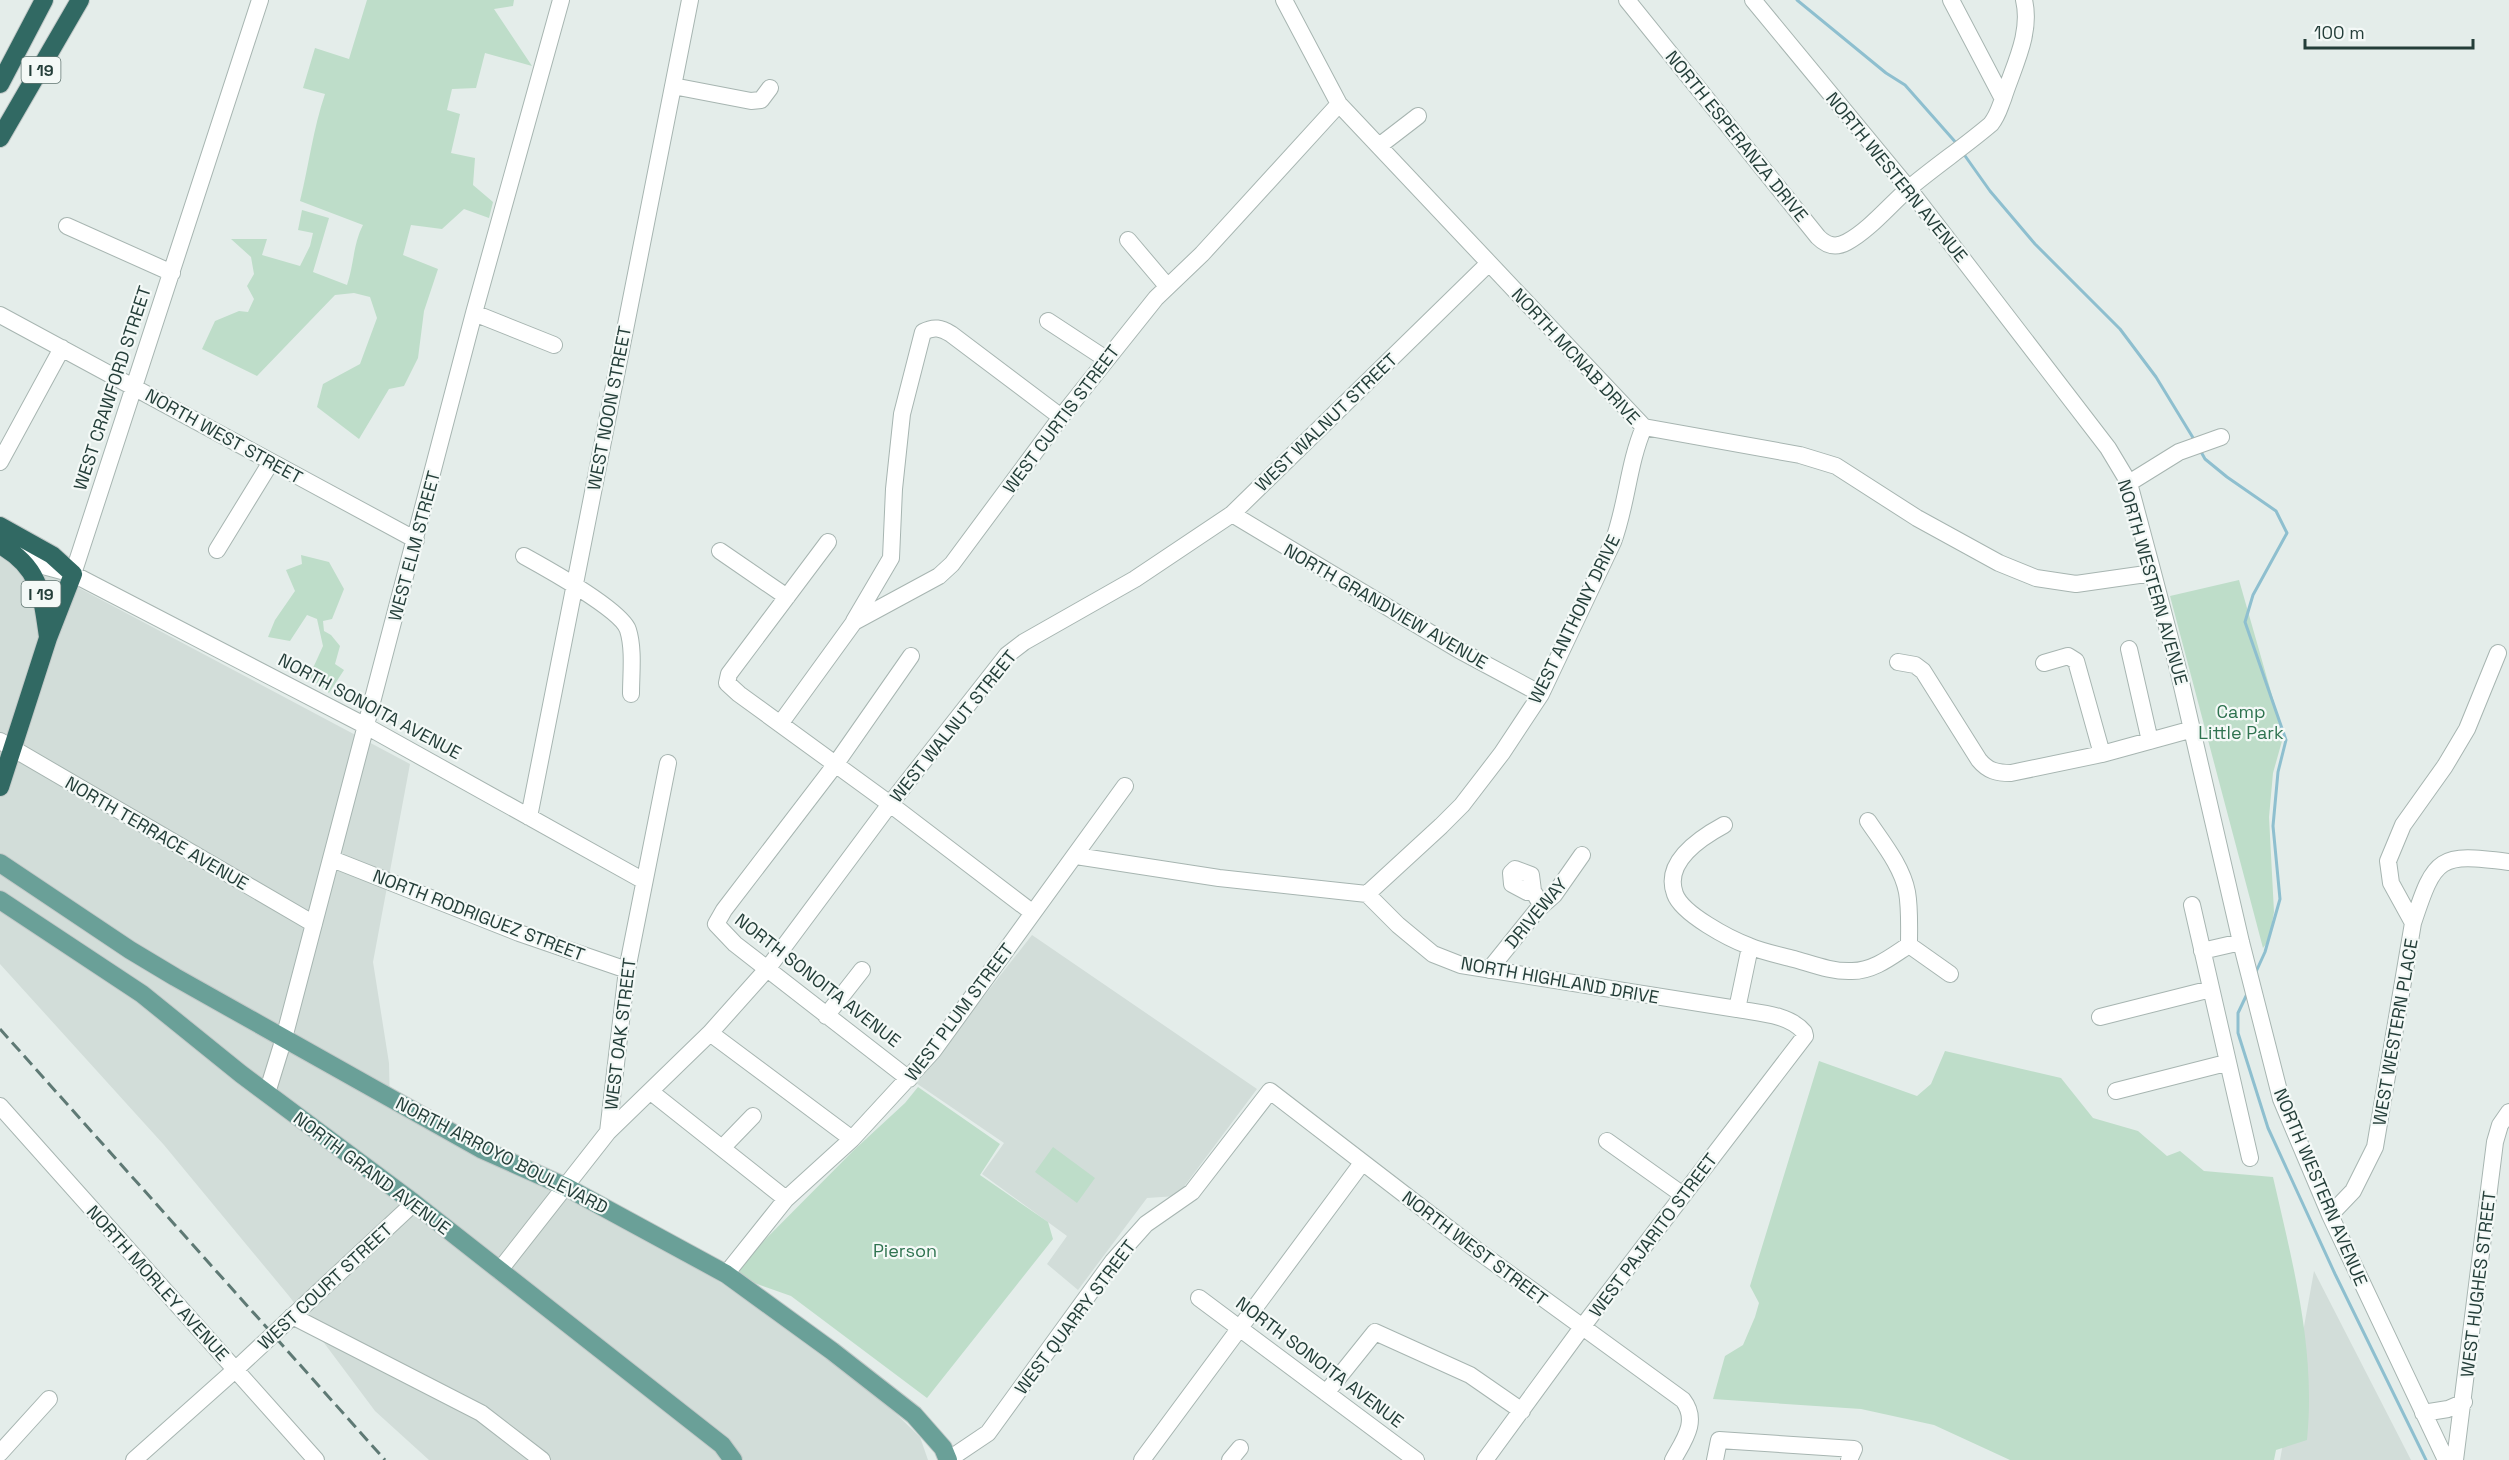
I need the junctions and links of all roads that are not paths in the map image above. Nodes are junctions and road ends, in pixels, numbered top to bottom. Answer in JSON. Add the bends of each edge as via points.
{"nodes":[{"id":1,"x":44,"y":0,"type":"edge"},
{"id":2,"x":80,"y":0,"type":"edge"},
{"id":3,"x":260,"y":0,"type":"edge"},
{"id":4,"x":561,"y":0,"type":"edge"},
{"id":5,"x":690,"y":0,"type":"edge"},
{"id":6,"x":1284,"y":0,"type":"edge"},
{"id":7,"x":1627,"y":0,"type":"edge"},
{"id":8,"x":1753,"y":0,"type":"edge"},
{"id":9,"x":1951,"y":0,"type":"edge"},
{"id":10,"x":2024,"y":0,"type":"edge"},
{"id":11,"x":0,"y":84,"type":"edge"},
{"id":12,"x":673,"y":86,"type":"junction"},
{"id":13,"x":770,"y":88,"type":"dead end"},
{"id":14,"x":2002,"y":99,"type":"junction"},
{"id":15,"x":1339,"y":104,"type":"junction"},
{"id":16,"x":1418,"y":116,"type":"dead end"},
{"id":17,"x":0,"y":138,"type":"edge"},
{"id":18,"x":1379,"y":146,"type":"junction"},
{"id":19,"x":1909,"y":189,"type":"junction"},
{"id":20,"x":67,"y":226,"type":"dead end"},
{"id":21,"x":1128,"y":240,"type":"dead end"},
{"id":22,"x":1489,"y":263,"type":"junction"},
{"id":23,"x":172,"y":273,"type":"junction"},
{"id":24,"x":1167,"y":286,"type":"junction"},
{"id":25,"x":474,"y":313,"type":"junction"},
{"id":26,"x":0,"y":315,"type":"edge"},
{"id":27,"x":1048,"y":321,"type":"dead end"},
{"id":28,"x":554,"y":345,"type":"dead end"},
{"id":29,"x":62,"y":348,"type":"junction"},
{"id":30,"x":1106,"y":359,"type":"junction"},
{"id":31,"x":135,"y":387,"type":"junction"},
{"id":32,"x":1061,"y":417,"type":"junction"},
{"id":33,"x":1644,"y":428,"type":"junction"},
{"id":34,"x":2221,"y":437,"type":"dead end"},
{"id":35,"x":0,"y":462,"type":"edge"},
{"id":36,"x":271,"y":462,"type":"junction"},
{"id":37,"x":2129,"y":483,"type":"junction"},
{"id":38,"x":1232,"y":514,"type":"junction"},
{"id":39,"x":0,"y":526,"type":"edge"},
{"id":40,"x":416,"y":540,"type":"junction"},
{"id":41,"x":828,"y":542,"type":"dead end"},
{"id":42,"x":0,"y":545,"type":"edge"},
{"id":43,"x":217,"y":550,"type":"dead end"},
{"id":44,"x":720,"y":551,"type":"dead end"},
{"id":45,"x":18,"y":555,"type":"junction"},
{"id":46,"x":524,"y":556,"type":"dead end"},
{"id":47,"x":2153,"y":573,"type":"junction"},
{"id":48,"x":73,"y":574,"type":"junction"},
{"id":49,"x":574,"y":584,"type":"junction"},
{"id":50,"x":787,"y":597,"type":"junction"},
{"id":51,"x":854,"y":622,"type":"junction"},
{"id":52,"x":48,"y":639,"type":"junction"},
{"id":53,"x":2129,"y":649,"type":"dead end"},
{"id":54,"x":2498,"y":653,"type":"dead end"},
{"id":55,"x":911,"y":656,"type":"dead end"},
{"id":56,"x":1898,"y":662,"type":"dead end"},
{"id":57,"x":2044,"y":663,"type":"dead end"},
{"id":58,"x":632,"y":694,"type":"dead end"},
{"id":59,"x":1541,"y":694,"type":"junction"},
{"id":60,"x":780,"y":724,"type":"junction"},
{"id":61,"x":366,"y":726,"type":"junction"},
{"id":62,"x":2193,"y":729,"type":"junction"},
{"id":63,"x":2150,"y":741,"type":"junction"},
{"id":64,"x":6,"y":745,"type":"edge"},
{"id":65,"x":2102,"y":753,"type":"junction"},
{"id":66,"x":668,"y":763,"type":"dead end"},
{"id":67,"x":835,"y":765,"type":"junction"},
{"id":68,"x":1125,"y":786,"type":"dead end"},
{"id":69,"x":0,"y":787,"type":"edge"},
{"id":70,"x":890,"y":804,"type":"junction"},
{"id":71,"x":529,"y":817,"type":"junction"},
{"id":72,"x":1868,"y":821,"type":"dead end"},
{"id":73,"x":1724,"y":825,"type":"dead end"},
{"id":74,"x":1582,"y":855,"type":"dead end"},
{"id":75,"x":1076,"y":856,"type":"junction"},
{"id":76,"x":332,"y":859,"type":"junction"},
{"id":77,"x":2509,"y":862,"type":"edge"},
{"id":78,"x":0,"y":863,"type":"edge"},
{"id":79,"x":644,"y":881,"type":"junction"},
{"id":80,"x":1533,"y":891,"type":"dead end"},
{"id":81,"x":1367,"y":894,"type":"junction"},
{"id":82,"x":0,"y":900,"type":"edge"},
{"id":83,"x":2192,"y":905,"type":"dead end"},
{"id":84,"x":1542,"y":906,"type":"junction"},
{"id":85,"x":1033,"y":913,"type":"junction"},
{"id":86,"x":2413,"y":923,"type":"junction"},
{"id":87,"x":314,"y":924,"type":"junction"},
{"id":88,"x":2241,"y":942,"type":"junction"},
{"id":89,"x":1909,"y":945,"type":"junction"},
{"id":90,"x":1750,"y":946,"type":"junction"},
{"id":91,"x":2202,"y":951,"type":"junction"},
{"id":92,"x":768,"y":968,"type":"junction"},
{"id":93,"x":627,"y":970,"type":"junction"},
{"id":94,"x":862,"y":970,"type":"dead end"},
{"id":95,"x":1489,"y":970,"type":"junction"},
{"id":96,"x":1950,"y":974,"type":"dead end"},
{"id":97,"x":2211,"y":989,"type":"junction"},
{"id":98,"x":1737,"y":1009,"type":"junction"},
{"id":99,"x":826,"y":1016,"type":"junction"},
{"id":100,"x":2100,"y":1017,"type":"dead end"},
{"id":101,"x":1781,"y":1018,"type":"joint"},
{"id":102,"x":710,"y":1033,"type":"junction"},
{"id":103,"x":284,"y":1038,"type":"junction"},
{"id":104,"x":2226,"y":1063,"type":"junction"},
{"id":105,"x":909,"y":1078,"type":"junction"},
{"id":106,"x":1270,"y":1091,"type":"joint"},
{"id":107,"x":2116,"y":1091,"type":"dead end"},
{"id":108,"x":651,"y":1092,"type":"junction"},
{"id":109,"x":267,"y":1093,"type":"junction"},
{"id":110,"x":0,"y":1106,"type":"edge"},
{"id":111,"x":2509,"y":1112,"type":"edge"},
{"id":112,"x":753,"y":1116,"type":"dead end"},
{"id":113,"x":608,"y":1132,"type":"junction"},
{"id":114,"x":852,"y":1139,"type":"junction"},
{"id":115,"x":1607,"y":1141,"type":"dead end"},
{"id":116,"x":723,"y":1147,"type":"junction"},
{"id":117,"x":2250,"y":1158,"type":"dead end"},
{"id":118,"x":1362,"y":1163,"type":"junction"},
{"id":119,"x":566,"y":1187,"type":"junction"},
{"id":120,"x":1683,"y":1195,"type":"junction"},
{"id":121,"x":786,"y":1199,"type":"junction"},
{"id":122,"x":414,"y":1203,"type":"junction"},
{"id":123,"x":2330,"y":1215,"type":"junction"},
{"id":124,"x":499,"y":1271,"type":"junction"},
{"id":125,"x":726,"y":1274,"type":"junction"},
{"id":126,"x":1199,"y":1298,"type":"dead end"},
{"id":127,"x":292,"y":1316,"type":"junction"},
{"id":128,"x":1583,"y":1326,"type":"junction"},
{"id":129,"x":1239,"y":1328,"type":"junction"},
{"id":130,"x":235,"y":1370,"type":"junction"},
{"id":131,"x":1326,"y":1393,"type":"junction"},
{"id":132,"x":49,"y":1399,"type":"dead end"},
{"id":133,"x":2464,"y":1402,"type":"junction"},
{"id":134,"x":1522,"y":1411,"type":"junction"},
{"id":135,"x":2423,"y":1413,"type":"junction"},
{"id":136,"x":0,"y":1453,"type":"edge"},
{"id":137,"x":1852,"y":1454,"type":"edge"},
{"id":138,"x":134,"y":1460,"type":"edge"},
{"id":139,"x":316,"y":1460,"type":"edge"},
{"id":140,"x":542,"y":1460,"type":"edge"},
{"id":141,"x":733,"y":1460,"type":"edge"},
{"id":142,"x":948,"y":1460,"type":"edge"},
{"id":143,"x":956,"y":1460,"type":"edge"},
{"id":144,"x":1142,"y":1460,"type":"edge"},
{"id":145,"x":1416,"y":1460,"type":"edge"},
{"id":146,"x":1485,"y":1460,"type":"edge"},
{"id":147,"x":1672,"y":1460,"type":"edge"},
{"id":148,"x":1715,"y":1460,"type":"edge"},
{"id":149,"x":2446,"y":1460,"type":"edge"},
{"id":150,"x":2455,"y":1460,"type":"edge"}],
"edges":[{"from":1,"to":11,"type":"highway","number":"I 19"},
{"from":2,"to":17,"type":"highway","number":"I 19"},
{"from":3,"to":23,"type":"street","name":"WEST CRAWFORD STREET"},
{"from":4,"to":25,"type":"street","name":"WEST ELM STREET"},
{"from":5,"to":12,"type":"street","name":"WEST NOON STREET"},
{"from":6,"to":15,"type":"street","name":"NORTH MCNAB DRIVE"},
{"from":7,"to":19,"type":"street","name":"NORTH ESPERANZA DRIVE","via":[[1823,242],[1836,246],[1846,243]]},
{"from":8,"to":19,"type":"street","name":"NORTH WESTERN AVENUE"},
{"from":9,"to":14,"type":"street"},
{"from":10,"to":14,"type":"street","via":[[2025,29],[2016,67]]},
{"from":12,"to":13,"type":"street","via":[[751,101],[761,100]]},
{"from":12,"to":49,"type":"street","name":"WEST NOON STREET"},
{"from":14,"to":19,"type":"street","via":[[1999,114],[1991,124]]},
{"from":15,"to":18,"type":"street","name":"NORTH MCNAB DRIVE"},
{"from":15,"to":24,"type":"street","name":"WEST CURTIS STREET","via":[[1202,254]]},
{"from":16,"to":18,"type":"street"},
{"from":18,"to":22,"type":"street","name":"NORTH MCNAB DRIVE"},
{"from":19,"to":37,"type":"street","name":"NORTH WESTERN AVENUE","via":[[2108,448]]},
{"from":20,"to":23,"type":"street"},
{"from":21,"to":24,"type":"street"},
{"from":22,"to":33,"type":"street","name":"NORTH MCNAB DRIVE"},
{"from":22,"to":38,"type":"street","name":"WEST WALNUT STREET"},
{"from":23,"to":31,"type":"street","name":"WEST CRAWFORD STREET"},
{"from":24,"to":30,"type":"street","name":"WEST CURTIS STREET"},
{"from":25,"to":28,"type":"street"},
{"from":25,"to":40,"type":"street","name":"WEST ELM STREET"},
{"from":26,"to":29,"type":"street","name":"NORTH WEST STREET"},
{"from":27,"to":30,"type":"street"},
{"from":29,"to":31,"type":"street","name":"NORTH WEST STREET"},
{"from":29,"to":35,"type":"street"},
{"from":30,"to":32,"type":"street","name":"WEST CURTIS STREET"},
{"from":31,"to":36,"type":"street","name":"NORTH WEST STREET"},
{"from":31,"to":48,"type":"street","name":"WEST CRAWFORD STREET"},
{"from":32,"to":51,"type":"street","name":"WEST CURTIS STREET","via":[[952,564],[939,576]]},
{"from":32,"to":51,"type":"street","via":[[951,333],[941,328],[924,332],[902,414],[891,558]]},
{"from":33,"to":47,"type":"street","name":"NORTH MCNAB DRIVE","via":[[1800,455],[1836,466],[1917,518],[2036,578],[2076,584]]},
{"from":33,"to":59,"type":"street","name":"WEST ANTHONY DRIVE","via":[[1636,446],[1620,524]]},
{"from":34,"to":37,"type":"street","via":[[2179,452]]},
{"from":36,"to":40,"type":"street","name":"NORTH WEST STREET"},
{"from":36,"to":43,"type":"street"},
{"from":37,"to":47,"type":"street","name":"NORTH WESTERN AVENUE"},
{"from":38,"to":59,"type":"street","name":"NORTH GRANDVIEW AVENUE","via":[[1459,650]]},
{"from":38,"to":70,"type":"street","name":"WEST WALNUT STREET","via":[[1135,579],[1015,647]]},
{"from":39,"to":48,"type":"highway","name":"NORTH SONOITA AVENUE","number":"I 19","via":[[52,555]]},
{"from":40,"to":61,"type":"street","name":"WEST ELM STREET"},
{"from":41,"to":50,"type":"street"},
{"from":42,"to":45,"type":"highway","name":"NORTH SONOITA AVENUE","number":"I 19"},
{"from":44,"to":50,"type":"street"},
{"from":45,"to":48,"type":"street","name":"NORTH SONOITA AVENUE"},
{"from":45,"to":52,"type":"highway","number":"I 19","via":[[40,589]]},
{"from":46,"to":49,"type":"street"},
{"from":47,"to":62,"type":"street","name":"NORTH WESTERN AVENUE"},
{"from":48,"to":52,"type":"highway","name":"WEST CRAWFORD STREET","number":"I 19"},
{"from":48,"to":61,"type":"street","name":"NORTH SONOITA AVENUE"},
{"from":49,"to":58,"type":"street","via":[[626,623]]},
{"from":49,"to":71,"type":"street","name":"WEST NOON STREET"},
{"from":50,"to":60,"type":"street","via":[[729,674],[727,683]]},
{"from":51,"to":60,"type":"street","name":"WEST CURTIS STREET"},
{"from":52,"to":64,"type":"highway","name":"WEST CRAWFORD STREET","number":"I 19"},
{"from":53,"to":63,"type":"street"},
{"from":54,"to":86,"type":"street","name":"WEST WESTERN PLACE","via":[[2467,729],[2403,825],[2388,861],[2391,883]]},
{"from":55,"to":67,"type":"street"},
{"from":56,"to":65,"type":"street","via":[[1923,671],[1978,760],[1989,770],[2011,773]]},
{"from":57,"to":65,"type":"street","via":[[2070,656],[2076,661]]},
{"from":59,"to":81,"type":"street","name":"WEST ANTHONY DRIVE","via":[[1462,804]]},
{"from":60,"to":67,"type":"street"},
{"from":61,"to":71,"type":"street","name":"NORTH SONOITA AVENUE"},
{"from":61,"to":76,"type":"street","name":"WEST ELM STREET"},
{"from":62,"to":63,"type":"street"},
{"from":62,"to":88,"type":"street","name":"NORTH WESTERN AVENUE"},
{"from":63,"to":65,"type":"street"},
{"from":64,"to":69,"type":"highway","name":"WEST CRAWFORD STREET","number":"I 19"},
{"from":64,"to":87,"type":"street","name":"NORTH TERRACE AVENUE"},
{"from":66,"to":79,"type":"street","name":"WEST OAK STREET"},
{"from":67,"to":70,"type":"street"},
{"from":67,"to":92,"type":"street","name":"NORTH SONOITA AVENUE","via":[[716,920],[735,944]]},
{"from":68,"to":75,"type":"street","name":"WEST PLUM STREET"},
{"from":70,"to":85,"type":"street"},
{"from":70,"to":92,"type":"street","name":"WEST WALNUT STREET"},
{"from":71,"to":79,"type":"street","name":"NORTH SONOITA AVENUE"},
{"from":72,"to":89,"type":"street","via":[[1903,879]]},
{"from":73,"to":90,"type":"street","via":[[1685,854],[1676,867],[1675,895],[1700,919]]},
{"from":74,"to":84,"type":"street","name":"DRIVEWAY"},
{"from":75,"to":81,"type":"street","via":[[1219,878]]},
{"from":75,"to":85,"type":"street","name":"WEST PLUM STREET"},
{"from":76,"to":87,"type":"street","name":"WEST ELM STREET"},
{"from":76,"to":93,"type":"street","name":"NORTH RODRIGUEZ STREET","via":[[519,933]]},
{"from":77,"to":86,"type":"street","via":[[2460,857],[2442,864],[2430,877]]},
{"from":78,"to":103,"type":"main road","name":"NORTH ARROYO BOULEVARD","via":[[130,950]]},
{"from":79,"to":93,"type":"street","name":"WEST OAK STREET"},
{"from":80,"to":84,"type":"street"},
{"from":81,"to":95,"type":"street","name":"NORTH HIGHLAND DRIVE","via":[[1433,954]]},
{"from":82,"to":109,"type":"main road","name":"NORTH GRAND AVENUE","via":[[142,994]]},
{"from":83,"to":91,"type":"street"},
{"from":84,"to":95,"type":"street","name":"DRIVEWAY"},
{"from":85,"to":105,"type":"street","name":"WEST PLUM STREET"},
{"from":86,"to":123,"type":"street","name":"WEST WESTERN PLACE","via":[[2375,1147],[2353,1191]]},
{"from":87,"to":103,"type":"street","name":"WEST ELM STREET"},
{"from":88,"to":91,"type":"street"},
{"from":88,"to":123,"type":"street","name":"NORTH WESTERN AVENUE","via":[[2281,1099]]},
{"from":89,"to":90,"type":"street","via":[[1879,965],[1852,972]]},
{"from":89,"to":96,"type":"street"},
{"from":90,"to":98,"type":"street"},
{"from":91,"to":97,"type":"street"},
{"from":92,"to":99,"type":"street","name":"NORTH SONOITA AVENUE"},
{"from":92,"to":102,"type":"street","name":"WEST WALNUT STREET"},
{"from":93,"to":113,"type":"street","name":"WEST OAK STREET"},
{"from":94,"to":99,"type":"street"},
{"from":95,"to":98,"type":"street","name":"NORTH HIGHLAND DRIVE"},
{"from":97,"to":100,"type":"street"},
{"from":97,"to":104,"type":"street"},
{"from":98,"to":101,"type":"street","name":"NORTH HIGHLAND DRIVE"},
{"from":99,"to":105,"type":"street","name":"NORTH SONOITA AVENUE"},
{"from":101,"to":120,"type":"street","name":"WEST PAJARITO STREET","via":[[1802,1028],[1805,1036]]},
{"from":102,"to":108,"type":"street","name":"WEST WALNUT STREET"},
{"from":102,"to":114,"type":"street"},
{"from":103,"to":109,"type":"street","name":"WEST ELM STREET"},
{"from":103,"to":119,"type":"main road","name":"NORTH ARROYO BOULEVARD","via":[[482,1149]]},
{"from":104,"to":107,"type":"street"},
{"from":104,"to":117,"type":"street"},
{"from":105,"to":114,"type":"street","name":"WEST PLUM STREET"},
{"from":106,"to":118,"type":"street","name":"NORTH WEST STREET"},
{"from":106,"to":142,"type":"street","name":"WEST QUARRY STREET","via":[[1192,1192],[1146,1224],[1113,1261],[988,1432]]},
{"from":108,"to":113,"type":"street","name":"WEST WALNUT STREET"},
{"from":108,"to":116,"type":"street"},
{"from":109,"to":122,"type":"main road","name":"NORTH GRAND AVENUE"},
{"from":110,"to":130,"type":"street","name":"NORTH MORLEY AVENUE"},
{"from":111,"to":133,"type":"street","name":"WEST HUGHES STREET","via":[[2495,1142]]},
{"from":112,"to":116,"type":"street"},
{"from":113,"to":119,"type":"street","name":"WEST OAK STREET"},
{"from":114,"to":121,"type":"street","name":"WEST PLUM STREET"},
{"from":115,"to":120,"type":"street"},
{"from":116,"to":121,"type":"street"},
{"from":118,"to":128,"type":"street","name":"NORTH WEST STREET"},
{"from":118,"to":129,"type":"street"},
{"from":119,"to":124,"type":"street","name":"WEST OAK STREET"},
{"from":119,"to":125,"type":"main road","name":"NORTH ARROYO BOULEVARD"},
{"from":120,"to":128,"type":"street","name":"WEST PAJARITO STREET"},
{"from":121,"to":125,"type":"street","name":"WEST PLUM STREET"},
{"from":122,"to":124,"type":"main road","name":"NORTH GRAND AVENUE"},
{"from":122,"to":127,"type":"street","name":"WEST COURT STREET"},
{"from":123,"to":135,"type":"street","name":"NORTH WESTERN AVENUE"},
{"from":124,"to":141,"type":"main road","name":"NORTH GRAND AVENUE","via":[[722,1445]]},
{"from":125,"to":142,"type":"main road","name":"NORTH ARROYO BOULEVARD","via":[[914,1415],[943,1448]]},
{"from":126,"to":129,"type":"street","name":"NORTH SONOITA AVENUE"},
{"from":127,"to":130,"type":"street","name":"WEST COURT STREET"},
{"from":127,"to":140,"type":"street","via":[[481,1413]]},
{"from":128,"to":134,"type":"street","name":"WEST PAJARITO STREET"},
{"from":128,"to":147,"type":"street","name":"NORTH WEST STREET","via":[[1683,1400],[1690,1410],[1690,1428]]},
{"from":129,"to":131,"type":"street","name":"NORTH SONOITA AVENUE"},
{"from":129,"to":144,"type":"street"},
{"from":130,"to":138,"type":"street","name":"WEST COURT STREET"},
{"from":130,"to":139,"type":"street","name":"NORTH MORLEY AVENUE"},
{"from":131,"to":134,"type":"street","via":[[1375,1332],[1470,1374]]},
{"from":131,"to":145,"type":"street","name":"NORTH SONOITA AVENUE"},
{"from":132,"to":136,"type":"street"},
{"from":133,"to":135,"type":"street","via":[[2448,1410]]},
{"from":133,"to":150,"type":"street","name":"WEST HUGHES STREET"},
{"from":134,"to":146,"type":"street","name":"WEST PAJARITO STREET"},
{"from":135,"to":149,"type":"street","name":"NORTH WESTERN AVENUE"},
{"from":137,"to":148,"type":"street","via":[[1719,1440]]},
{"from":142,"to":143,"type":"street"}]}
